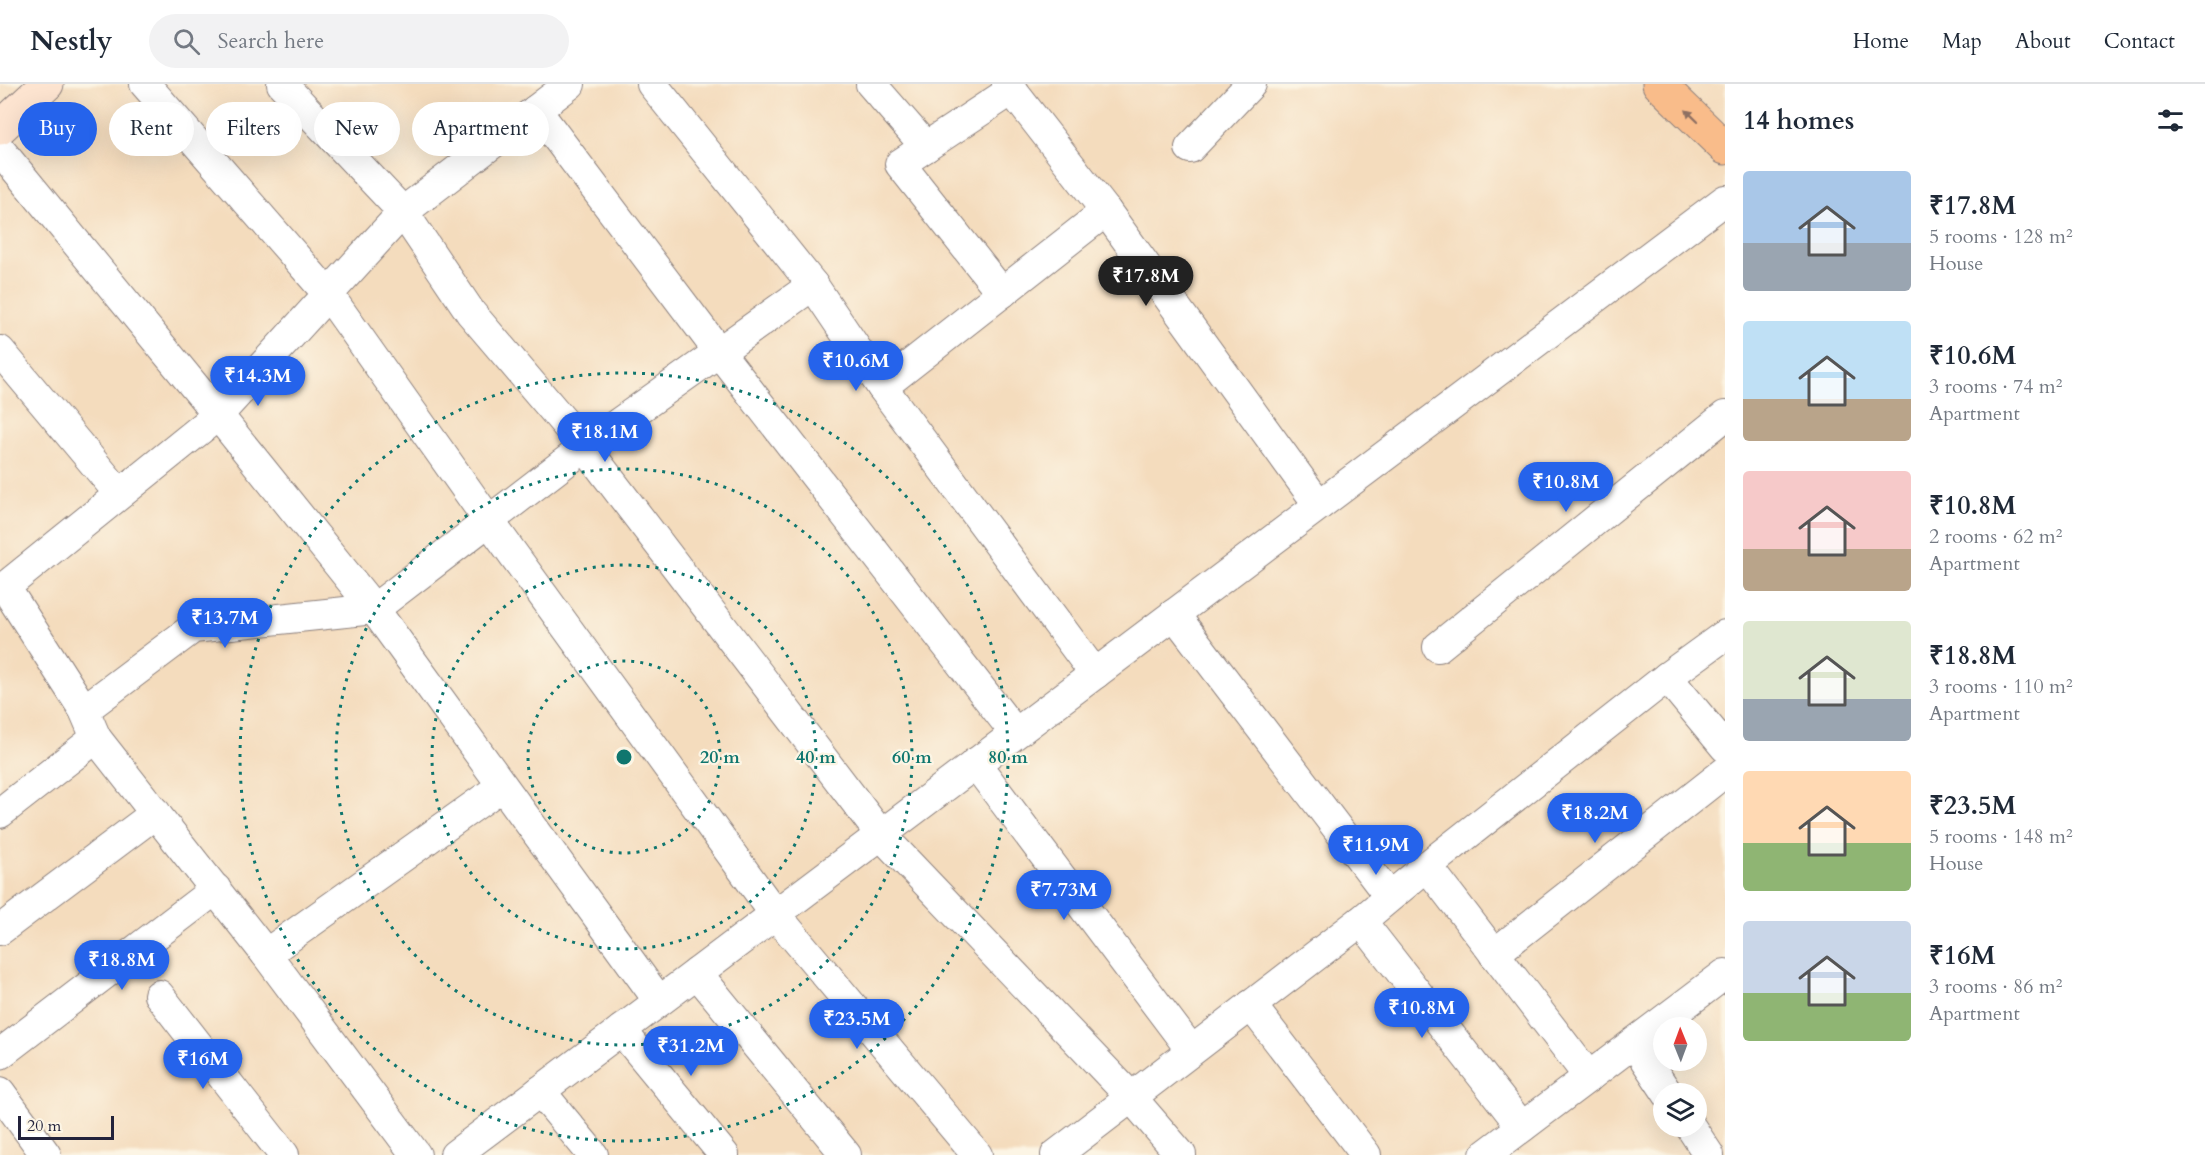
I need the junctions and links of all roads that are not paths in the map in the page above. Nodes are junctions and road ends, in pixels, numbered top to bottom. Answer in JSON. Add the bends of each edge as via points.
{"nodes":[{"id":1,"x":47,"y":84,"type":"edge"},
{"id":2,"x":146,"y":84,"type":"edge"},
{"id":3,"x":282,"y":84,"type":"edge"},
{"id":4,"x":570,"y":84,"type":"edge"},
{"id":5,"x":652,"y":84,"type":"edge"},
{"id":6,"x":871,"y":84,"type":"edge"},
{"id":7,"x":1251,"y":84,"type":"edge"},
{"id":8,"x":1659,"y":84,"type":"edge"},
{"id":9,"x":1009,"y":87,"type":"edge"},
{"id":10,"x":546,"y":102,"type":"edge"},
{"id":11,"x":549,"y":127,"type":"edge"},
{"id":12,"x":0,"y":128,"type":"edge"},
{"id":13,"x":926,"y":147,"type":"junction"},
{"id":14,"x":1190,"y":148,"type":"dead end"},
{"id":15,"x":1725,"y":148,"type":"edge"},
{"id":16,"x":0,"y":150,"type":"edge"},
{"id":17,"x":476,"y":156,"type":"edge"},
{"id":18,"x":1725,"y":200,"type":"edge"},
{"id":19,"x":1106,"y":211,"type":"junction"},
{"id":20,"x":403,"y":212,"type":"junction"},
{"id":21,"x":813,"y":285,"type":"junction"},
{"id":22,"x":1002,"y":293,"type":"junction"},
{"id":23,"x":328,"y":294,"type":"junction"},
{"id":24,"x":0,"y":351,"type":"edge"},
{"id":25,"x":719,"y":352,"type":"junction"},
{"id":26,"x":882,"y":387,"type":"junction"},
{"id":27,"x":218,"y":415,"type":"junction"},
{"id":28,"x":1725,"y":416,"type":"edge"},
{"id":29,"x":585,"y":447,"type":"junction"},
{"id":30,"x":119,"y":493,"type":"junction"},
{"id":31,"x":1319,"y":505,"type":"junction"},
{"id":32,"x":489,"y":521,"type":"junction"},
{"id":33,"x":2,"y":585,"type":"edge"},
{"id":34,"x":374,"y":609,"type":"junction"},
{"id":35,"x":1174,"y":614,"type":"junction"},
{"id":36,"x":1725,"y":635,"type":"edge"},
{"id":37,"x":1438,"y":647,"type":"dead end"},
{"id":38,"x":1095,"y":674,"type":"junction"},
{"id":39,"x":1667,"y":677,"type":"junction"},
{"id":40,"x":84,"y":710,"type":"junction"},
{"id":41,"x":1015,"y":734,"type":"junction"},
{"id":42,"x":96,"y":738,"type":"junction"},
{"id":43,"x":1725,"y":747,"type":"edge"},
{"id":44,"x":975,"y":763,"type":"junction"},
{"id":45,"x":1725,"y":772,"type":"edge"},
{"id":46,"x":502,"y":786,"type":"junction"},
{"id":47,"x":0,"y":813,"type":"edge"},
{"id":48,"x":156,"y":813,"type":"junction"},
{"id":49,"x":880,"y":835,"type":"junction"},
{"id":50,"x":1427,"y":866,"type":"junction"},
{"id":51,"x":216,"y":889,"type":"junction"},
{"id":52,"x":1389,"y":896,"type":"junction"},
{"id":53,"x":775,"y":914,"type":"junction"},
{"id":54,"x":1361,"y":921,"type":"junction"},
{"id":55,"x":0,"y":930,"type":"edge"},
{"id":56,"x":266,"y":954,"type":"junction"},
{"id":57,"x":1494,"y":954,"type":"junction"},
{"id":58,"x":697,"y":972,"type":"junction"},
{"id":59,"x":1725,"y":974,"type":"edge"},
{"id":60,"x":159,"y":995,"type":"dead end"},
{"id":61,"x":659,"y":1001,"type":"junction"},
{"id":62,"x":1251,"y":1005,"type":"junction"},
{"id":63,"x":621,"y":1030,"type":"junction"},
{"id":64,"x":1634,"y":1043,"type":"junction"},
{"id":65,"x":1191,"y":1050,"type":"junction"},
{"id":66,"x":0,"y":1054,"type":"edge"},
{"id":67,"x":1589,"y":1077,"type":"junction"},
{"id":68,"x":1661,"y":1083,"type":"edge"},
{"id":69,"x":540,"y":1091,"type":"junction"},
{"id":70,"x":0,"y":1092,"type":"edge"},
{"id":71,"x":1131,"y":1097,"type":"junction"},
{"id":72,"x":1522,"y":1127,"type":"junction"},
{"id":73,"x":1697,"y":1137,"type":"edge"},
{"id":74,"x":458,"y":1154,"type":"edge"},
{"id":75,"x":46,"y":1155,"type":"edge"},
{"id":76,"x":284,"y":1155,"type":"edge"},
{"id":77,"x":416,"y":1155,"type":"edge"},
{"id":78,"x":592,"y":1155,"type":"edge"},
{"id":79,"x":724,"y":1155,"type":"edge"},
{"id":80,"x":846,"y":1155,"type":"edge"},
{"id":81,"x":976,"y":1155,"type":"edge"},
{"id":82,"x":1056,"y":1155,"type":"edge"},
{"id":83,"x":1180,"y":1155,"type":"edge"},
{"id":84,"x":1366,"y":1155,"type":"edge"},
{"id":85,"x":1485,"y":1155,"type":"edge"},
{"id":86,"x":1709,"y":1155,"type":"edge"}],
"edges":[{"from":1,"to":12,"type":"street"},
{"from":2,"to":23,"type":"street"},
{"from":3,"to":20,"type":"street"},
{"from":4,"to":10,"type":"street"},
{"from":5,"to":21,"type":"street"},
{"from":6,"to":13,"type":"street"},
{"from":7,"to":14,"type":"street"},
{"from":15,"to":8,"type":"main road","one_way":true},
{"from":9,"to":13,"type":"street"},
{"from":9,"to":19,"type":"street"},
{"from":11,"to":25,"type":"street"},
{"from":13,"to":22,"type":"street","via":[[900,164]]},
{"from":16,"to":27,"type":"street"},
{"from":17,"to":20,"type":"street"},
{"from":18,"to":31,"type":"street"},
{"from":19,"to":22,"type":"street"},
{"from":19,"to":31,"type":"street"},
{"from":20,"to":23,"type":"street"},
{"from":20,"to":29,"type":"street","via":[[471,313]]},
{"from":21,"to":25,"type":"street"},
{"from":21,"to":26,"type":"street"},
{"from":22,"to":26,"type":"street"},
{"from":23,"to":27,"type":"street"},
{"from":23,"to":32,"type":"street"},
{"from":24,"to":30,"type":"street"},
{"from":25,"to":29,"type":"street"},
{"from":25,"to":41,"type":"street"},
{"from":26,"to":38,"type":"street"},
{"from":27,"to":30,"type":"street"},
{"from":27,"to":34,"type":"street"},
{"from":28,"to":37,"type":"street"},
{"from":29,"to":32,"type":"street"},
{"from":29,"to":49,"type":"street"},
{"from":30,"to":33,"type":"street"},
{"from":31,"to":35,"type":"street"},
{"from":32,"to":34,"type":"street"},
{"from":32,"to":53,"type":"street"},
{"from":33,"to":40,"type":"street"},
{"from":34,"to":40,"type":"street","via":[[193,628]]},
{"from":34,"to":46,"type":"street"},
{"from":35,"to":38,"type":"street"},
{"from":35,"to":52,"type":"street"},
{"from":36,"to":39,"type":"street"},
{"from":38,"to":41,"type":"street"},
{"from":39,"to":43,"type":"street"},
{"from":39,"to":50,"type":"street"},
{"from":40,"to":42,"type":"street"},
{"from":41,"to":44,"type":"street"},
{"from":42,"to":47,"type":"street"},
{"from":42,"to":48,"type":"street"},
{"from":44,"to":49,"type":"street"},
{"from":44,"to":65,"type":"street"},
{"from":45,"to":57,"type":"street"},
{"from":46,"to":56,"type":"street"},
{"from":46,"to":61,"type":"street"},
{"from":48,"to":51,"type":"street"},
{"from":48,"to":55,"type":"street"},
{"from":49,"to":53,"type":"street"},
{"from":49,"to":71,"type":"street"},
{"from":50,"to":52,"type":"street"},
{"from":50,"to":57,"type":"street"},
{"from":51,"to":56,"type":"street"},
{"from":51,"to":66,"type":"street"},
{"from":52,"to":54,"type":"street"},
{"from":53,"to":58,"type":"street"},
{"from":53,"to":81,"type":"street"},
{"from":54,"to":62,"type":"street"},
{"from":54,"to":72,"type":"street"},
{"from":56,"to":77,"type":"street"},
{"from":57,"to":67,"type":"street"},
{"from":58,"to":61,"type":"street"},
{"from":58,"to":80,"type":"street"},
{"from":59,"to":64,"type":"street"},
{"from":60,"to":76,"type":"street"},
{"from":61,"to":63,"type":"street"},
{"from":62,"to":65,"type":"street"},
{"from":62,"to":84,"type":"street"},
{"from":63,"to":69,"type":"street"},
{"from":63,"to":79,"type":"street"},
{"from":64,"to":67,"type":"street"},
{"from":64,"to":68,"type":"street"},
{"from":65,"to":71,"type":"street"},
{"from":67,"to":72,"type":"street"},
{"from":69,"to":74,"type":"street"},
{"from":69,"to":78,"type":"street"},
{"from":70,"to":75,"type":"street"},
{"from":71,"to":82,"type":"street"},
{"from":71,"to":83,"type":"street"},
{"from":72,"to":85,"type":"street"},
{"from":73,"to":86,"type":"street"}]}
